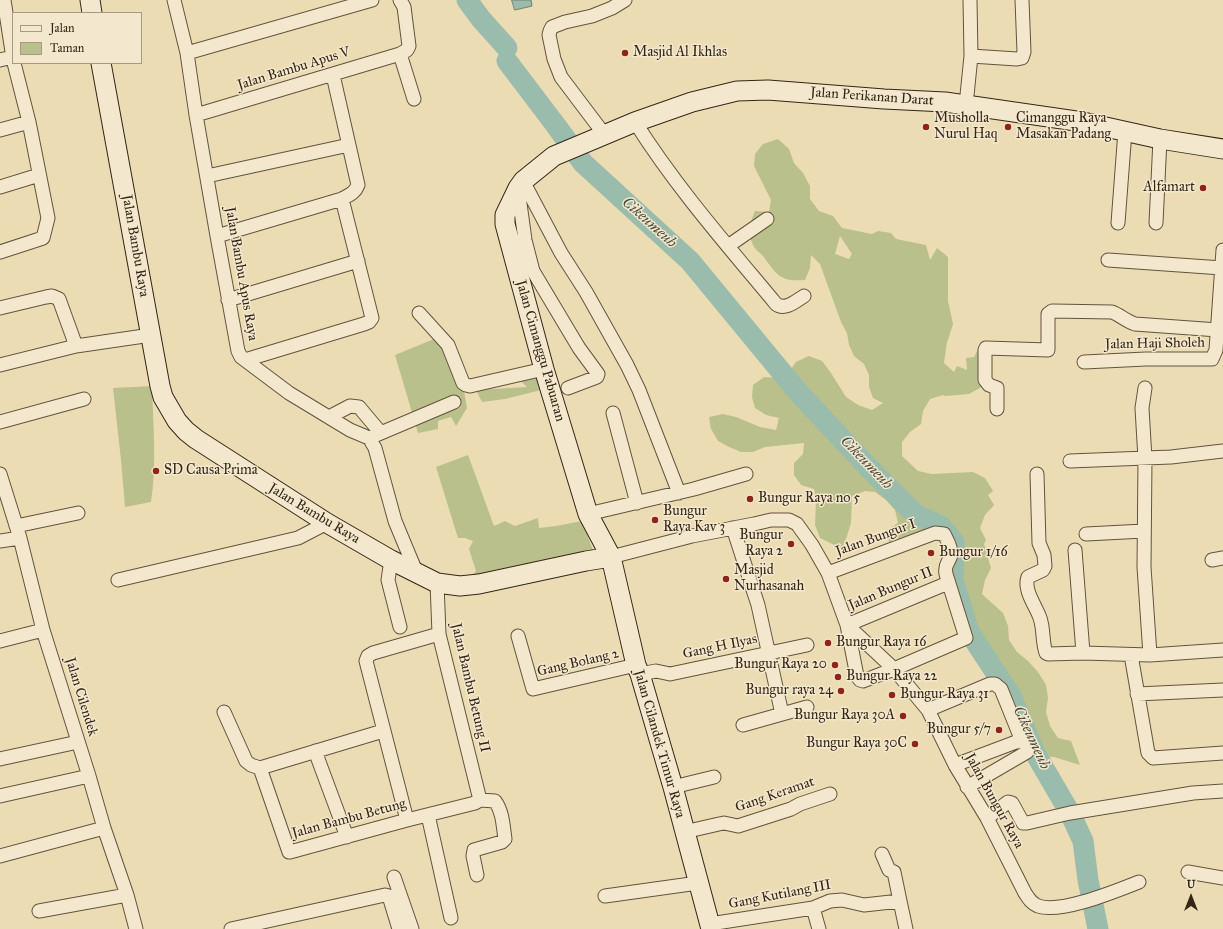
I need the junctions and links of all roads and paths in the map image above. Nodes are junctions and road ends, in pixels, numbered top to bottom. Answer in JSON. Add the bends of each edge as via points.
{"nodes":[{"id":1,"x":4,"y":0,"type":"edge"},
{"id":2,"x":90,"y":0,"type":"edge"},
{"id":3,"x":174,"y":0,"type":"edge"},
{"id":4,"x":372,"y":0,"type":"edge"},
{"id":5,"x":400,"y":0,"type":"edge"},
{"id":6,"x":625,"y":0,"type":"edge"},
{"id":7,"x":970,"y":0,"type":"edge"},
{"id":8,"x":1022,"y":0,"type":"edge"},
{"id":9,"x":92,"y":12,"type":"edge"},
{"id":10,"x":12,"y":51,"type":"edge"},
{"id":11,"x":187,"y":54,"type":"junction"},
{"id":12,"x":400,"y":54,"type":"junction"},
{"id":13,"x":971,"y":56,"type":"junction"},
{"id":14,"x":12,"y":57,"type":"edge"},
{"id":15,"x":0,"y":60,"type":"edge"},
{"id":16,"x":14,"y":64,"type":"edge"},
{"id":17,"x":101,"y":64,"type":"edge"},
{"id":18,"x":333,"y":75,"type":"junction"},
{"id":19,"x":414,"y":99,"type":"dead end"},
{"id":20,"x":966,"y":105,"type":"junction"},
{"id":21,"x":196,"y":115,"type":"junction"},
{"id":22,"x":29,"y":122,"type":"junction"},
{"id":23,"x":635,"y":122,"type":"junction"},
{"id":24,"x":0,"y":130,"type":"edge"},
{"id":25,"x":1125,"y":131,"type":"junction"},
{"id":26,"x":604,"y":134,"type":"junction"},
{"id":27,"x":1160,"y":139,"type":"junction"},
{"id":28,"x":343,"y":146,"type":"junction"},
{"id":29,"x":1223,"y":149,"type":"edge"},
{"id":30,"x":554,"y":156,"type":"joint"},
{"id":31,"x":39,"y":175,"type":"junction"},
{"id":32,"x":207,"y":176,"type":"junction"},
{"id":33,"x":520,"y":184,"type":"junction"},
{"id":34,"x":0,"y":187,"type":"edge"},
{"id":35,"x":342,"y":199,"type":"junction"},
{"id":36,"x":767,"y":219,"type":"dead end"},
{"id":37,"x":1118,"y":223,"type":"dead end"},
{"id":38,"x":1156,"y":224,"type":"dead end"},
{"id":39,"x":217,"y":236,"type":"junction"},
{"id":40,"x":728,"y":246,"type":"junction"},
{"id":41,"x":1223,"y":250,"type":"edge"},
{"id":42,"x":0,"y":252,"type":"edge"},
{"id":43,"x":1108,"y":260,"type":"dead end"},
{"id":44,"x":358,"y":261,"type":"junction"},
{"id":45,"x":1222,"y":268,"type":"junction"},
{"id":46,"x":804,"y":296,"type":"dead end"},
{"id":47,"x":228,"y":300,"type":"junction"},
{"id":48,"x":0,"y":308,"type":"edge"},
{"id":49,"x":419,"y":313,"type":"dead end"},
{"id":50,"x":1218,"y":330,"type":"junction"},
{"id":51,"x":151,"y":335,"type":"junction"},
{"id":52,"x":76,"y":346,"type":"junction"},
{"id":53,"x":245,"y":360,"type":"junction"},
{"id":54,"x":1084,"y":362,"type":"dead end"},
{"id":55,"x":0,"y":365,"type":"edge"},
{"id":56,"x":544,"y":369,"type":"junction"},
{"id":57,"x":568,"y":388,"type":"dead end"},
{"id":58,"x":1145,"y":388,"type":"dead end"},
{"id":59,"x":84,"y":399,"type":"dead end"},
{"id":60,"x":454,"y":402,"type":"dead end"},
{"id":61,"x":997,"y":409,"type":"dead end"},
{"id":62,"x":613,"y":413,"type":"dead end"},
{"id":63,"x":329,"y":417,"type":"junction"},
{"id":64,"x":0,"y":422,"type":"edge"},
{"id":65,"x":375,"y":435,"type":"junction"},
{"id":66,"x":1223,"y":451,"type":"edge"},
{"id":67,"x":1145,"y":459,"type":"junction"},
{"id":68,"x":1070,"y":461,"type":"dead end"},
{"id":69,"x":0,"y":474,"type":"edge"},
{"id":70,"x":746,"y":474,"type":"dead end"},
{"id":71,"x":1036,"y":474,"type":"dead end"},
{"id":72,"x":679,"y":493,"type":"junction"},
{"id":73,"x":637,"y":503,"type":"junction"},
{"id":74,"x":78,"y":513,"type":"dead end"},
{"id":75,"x":588,"y":514,"type":"junction"},
{"id":76,"x":327,"y":523,"type":"junction"},
{"id":77,"x":733,"y":528,"type":"junction"},
{"id":78,"x":1144,"y":531,"type":"junction"},
{"id":79,"x":18,"y":532,"type":"junction"},
{"id":80,"x":1086,"y":534,"type":"dead end"},
{"id":81,"x":0,"y":541,"type":"edge"},
{"id":82,"x":1075,"y":550,"type":"dead end"},
{"id":83,"x":611,"y":557,"type":"junction"},
{"id":84,"x":391,"y":560,"type":"junction"},
{"id":85,"x":828,"y":573,"type":"junction"},
{"id":86,"x":417,"y":574,"type":"junction"},
{"id":87,"x":118,"y":580,"type":"dead end"},
{"id":88,"x":437,"y":582,"type":"junction"},
{"id":89,"x":948,"y":582,"type":"junction"},
{"id":90,"x":847,"y":625,"type":"junction"},
{"id":91,"x":400,"y":627,"type":"dead end"},
{"id":92,"x":43,"y":630,"type":"junction"},
{"id":93,"x":439,"y":634,"type":"junction"},
{"id":94,"x":518,"y":636,"type":"dead end"},
{"id":95,"x":0,"y":641,"type":"edge"},
{"id":96,"x":807,"y":645,"type":"dead end"},
{"id":97,"x":1223,"y":650,"type":"edge"},
{"id":98,"x":1083,"y":653,"type":"junction"},
{"id":99,"x":770,"y":654,"type":"junction"},
{"id":100,"x":1131,"y":655,"type":"junction"},
{"id":101,"x":1150,"y":655,"type":"junction"},
{"id":102,"x":638,"y":670,"type":"junction"},
{"id":103,"x":894,"y":670,"type":"junction"},
{"id":104,"x":1223,"y":690,"type":"edge"},
{"id":105,"x":1137,"y":694,"type":"junction"},
{"id":106,"x":807,"y":707,"type":"dead end"},
{"id":107,"x":928,"y":710,"type":"junction"},
{"id":108,"x":224,"y":712,"type":"dead end"},
{"id":109,"x":782,"y":714,"type":"junction"},
{"id":110,"x":743,"y":725,"type":"dead end"},
{"id":111,"x":383,"y":731,"type":"junction"},
{"id":112,"x":1022,"y":741,"type":"junction"},
{"id":113,"x":78,"y":742,"type":"junction"},
{"id":114,"x":315,"y":751,"type":"junction"},
{"id":115,"x":1223,"y":753,"type":"edge"},
{"id":116,"x":0,"y":759,"type":"edge"},
{"id":117,"x":955,"y":765,"type":"junction"},
{"id":118,"x":260,"y":768,"type":"junction"},
{"id":119,"x":89,"y":776,"type":"junction"},
{"id":120,"x":714,"y":777,"type":"dead end"},
{"id":121,"x":673,"y":787,"type":"junction"},
{"id":122,"x":967,"y":787,"type":"junction"},
{"id":123,"x":1223,"y":791,"type":"edge"},
{"id":124,"x":830,"y":794,"type":"dead end"},
{"id":125,"x":0,"y":796,"type":"edge"},
{"id":126,"x":480,"y":800,"type":"junction"},
{"id":127,"x":428,"y":815,"type":"junction"},
{"id":128,"x":987,"y":818,"type":"junction"},
{"id":129,"x":407,"y":820,"type":"junction"},
{"id":130,"x":104,"y":828,"type":"junction"},
{"id":131,"x":684,"y":832,"type":"junction"},
{"id":132,"x":346,"y":837,"type":"junction"},
{"id":133,"x":882,"y":854,"type":"dead end"},
{"id":134,"x":0,"y":856,"type":"edge"},
{"id":135,"x":1188,"y":872,"type":"dead end"},
{"id":136,"x":477,"y":875,"type":"dead end"},
{"id":137,"x":394,"y":877,"type":"dead end"},
{"id":138,"x":1223,"y":878,"type":"edge"},
{"id":139,"x":1139,"y":882,"type":"dead end"},
{"id":140,"x":698,"y":883,"type":"junction"},
{"id":141,"x":127,"y":895,"type":"junction"},
{"id":142,"x":605,"y":896,"type":"dead end"},
{"id":143,"x":900,"y":901,"type":"junction"},
{"id":144,"x":813,"y":908,"type":"junction"},
{"id":145,"x":39,"y":911,"type":"dead end"},
{"id":146,"x":451,"y":918,"type":"dead end"},
{"id":147,"x":710,"y":927,"type":"edge"},
{"id":148,"x":136,"y":929,"type":"edge"},
{"id":149,"x":231,"y":929,"type":"edge"},
{"id":150,"x":399,"y":929,"type":"edge"},
{"id":151,"x":411,"y":929,"type":"edge"},
{"id":152,"x":819,"y":929,"type":"edge"},
{"id":153,"x":906,"y":929,"type":"edge"}],
"edges":[{"from":1,"to":10,"type":"street"},
{"from":2,"to":9,"type":"street"},
{"from":3,"to":11,"type":"street","name":"Jalan Bambu Apus Raya"},
{"from":4,"to":11,"type":"street"},
{"from":5,"to":12,"type":"street","via":[[404,7],[409,46]]},
{"from":6,"to":26,"type":"street","via":[[592,16],[552,27],[549,35],[554,60],[561,77]]},
{"from":7,"to":13,"type":"street"},
{"from":8,"to":13,"type":"street","via":[[1022,58],[1017,60]]},
{"from":11,"to":21,"type":"street","name":"Jalan Bambu Apus Raya"},
{"from":12,"to":18,"type":"street","name":"Jalan Bambu Apus V"},
{"from":12,"to":19,"type":"street"},
{"from":13,"to":20,"type":"street"},
{"from":14,"to":15,"type":"street"},
{"from":16,"to":22,"type":"street"},
{"from":17,"to":51,"type":"street","name":"Jalan Bambu Raya"},
{"from":18,"to":21,"type":"street","name":"Jalan Bambu Apus V"},
{"from":18,"to":28,"type":"street"},
{"from":20,"to":23,"type":"street","name":"Jalan Perikanan Darat","via":[[933,100],[750,90],[699,100]]},
{"from":20,"to":25,"type":"street","name":"Jalan Perikanan Darat","via":[[1083,122]]},
{"from":21,"to":32,"type":"street","name":"Jalan Bambu Apus Raya"},
{"from":22,"to":24,"type":"street"},
{"from":22,"to":31,"type":"street"},
{"from":23,"to":26,"type":"street","name":"Jalan Perikanan Darat"},
{"from":23,"to":40,"type":"street","via":[[650,146]]},
{"from":25,"to":27,"type":"street","name":"Jalan Perikanan Darat"},
{"from":25,"to":37,"type":"street"},
{"from":26,"to":30,"type":"street","name":"Jalan Perikanan Darat"},
{"from":27,"to":29,"type":"street","name":"Jalan Perikanan Darat"},
{"from":27,"to":38,"type":"street"},
{"from":28,"to":32,"type":"street"},
{"from":28,"to":35,"type":"street","via":[[358,185],[353,193]]},
{"from":30,"to":33,"type":"street","name":"Jalan Cimanggu Pabuaran"},
{"from":31,"to":34,"type":"street"},
{"from":31,"to":42,"type":"street","via":[[48,218],[43,238]]},
{"from":32,"to":39,"type":"street","name":"Jalan Bambu Apus Raya"},
{"from":33,"to":56,"type":"street","name":"Jalan Cimanggu Pabuaran","via":[[505,215],[505,224]]},
{"from":33,"to":57,"type":"street","via":[[525,240],[533,271],[579,348],[598,374],[597,378]]},
{"from":33,"to":72,"type":"street","via":[[627,365]]},
{"from":35,"to":39,"type":"street"},
{"from":35,"to":44,"type":"street"},
{"from":36,"to":40,"type":"street"},
{"from":39,"to":47,"type":"street","name":"Jalan Bambu Apus Raya"},
{"from":40,"to":46,"type":"street","via":[[779,307],[784,307]]},
{"from":41,"to":45,"type":"street","name":"Jalan Haji Sholeh"},
{"from":43,"to":45,"type":"street"},
{"from":44,"to":47,"type":"street"},
{"from":44,"to":53,"type":"street","via":[[372,314],[369,322]]},
{"from":45,"to":50,"type":"street","name":"Jalan Haji Sholeh"},
{"from":47,"to":53,"type":"street","name":"Jalan Bambu Apus Raya","via":[[238,351]]},
{"from":48,"to":52,"type":"street","via":[[52,296],[59,299]]},
{"from":49,"to":56,"type":"street","via":[[448,345],[466,385]]},
{"from":50,"to":54,"type":"street","name":"Jalan Haji Sholeh","via":[[1216,350],[1212,359]]},
{"from":50,"to":61,"type":"street","via":[[1135,324],[1112,312],[1052,311],[1047,319],[1048,350],[986,348],[985,377],[986,382],[997,388]]},
{"from":51,"to":52,"type":"street"},
{"from":51,"to":76,"type":"street","name":"Jalan Bambu Raya","via":[[163,397],[186,431],[219,455]]},
{"from":52,"to":55,"type":"street"},
{"from":53,"to":63,"type":"street","name":"Jalan Bambu Apus Raya","via":[[289,393]]},
{"from":56,"to":75,"type":"street","name":"Jalan Cimanggu Pabuaran"},
{"from":58,"to":67,"type":"street","via":[[1142,408]]},
{"from":59,"to":64,"type":"street"},
{"from":60,"to":65,"type":"street"},
{"from":62,"to":73,"type":"street"},
{"from":63,"to":65,"type":"street","name":"Jalan Bambu Apus Raya","via":[[350,430]]},
{"from":63,"to":65,"type":"street","via":[[350,406],[359,407]]},
{"from":65,"to":86,"type":"street","via":[[375,448],[398,532]]},
{"from":66,"to":67,"type":"street"},
{"from":67,"to":68,"type":"street"},
{"from":67,"to":78,"type":"street"},
{"from":69,"to":79,"type":"street","name":"Jalan Cilendek"},
{"from":70,"to":72,"type":"street"},
{"from":71,"to":98,"type":"street","via":[[1039,543],[1045,566],[1028,577],[1028,589],[1040,618],[1046,653]]},
{"from":72,"to":73,"type":"street"},
{"from":73,"to":75,"type":"street"},
{"from":74,"to":79,"type":"street"},
{"from":75,"to":83,"type":"street","name":"Jalan Cimanggu Pabuaran"},
{"from":76,"to":84,"type":"street","name":"Jalan Bambu Raya"},
{"from":76,"to":87,"type":"street","via":[[298,538]]},
{"from":77,"to":83,"type":"street","name":"Jalan Bungur Raya"},
{"from":77,"to":85,"type":"street","name":"Jalan Bungur Raya","via":[[771,520],[789,520],[797,524],[803,532]]},
{"from":77,"to":99,"type":"street","via":[[758,605]]},
{"from":78,"to":80,"type":"street"},
{"from":78,"to":101,"type":"street"},
{"from":79,"to":81,"type":"street"},
{"from":79,"to":92,"type":"street","name":"Jalan Cilendek"},
{"from":82,"to":98,"type":"street"},
{"from":83,"to":88,"type":"street","name":"Jalan Bambu Raya","via":[[479,584],[460,586]]},
{"from":83,"to":102,"type":"street","name":"Jalan Cilandek Timur Raya"},
{"from":84,"to":86,"type":"street","name":"Jalan Bambu Raya"},
{"from":84,"to":91,"type":"street","via":[[388,580]]},
{"from":85,"to":89,"type":"street","name":"Jalan Bungur I","via":[[935,533],[944,534],[951,548],[951,555],[945,568]]},
{"from":85,"to":90,"type":"street","name":"Jalan Bungur Raya"},
{"from":86,"to":88,"type":"street","name":"Jalan Bambu Raya"},
{"from":88,"to":93,"type":"street","name":"Jalan Bambu Betung II"},
{"from":89,"to":90,"type":"street","name":"Jalan Bungur II"},
{"from":89,"to":103,"type":"street","via":[[966,638]]},
{"from":90,"to":103,"type":"street","name":"Jalan Bungur Raya"},
{"from":90,"to":103,"type":"street","name":"Jalan Bungur Raya","via":[[860,680]]},
{"from":92,"to":95,"type":"street"},
{"from":92,"to":113,"type":"street","name":"Jalan Cilendek"},
{"from":93,"to":111,"type":"street","via":[[368,656],[366,661]]},
{"from":93,"to":126,"type":"street","name":"Jalan Bambu Betung II"},
{"from":94,"to":102,"type":"street","name":"Gang Bolang 2","via":[[533,689]]},
{"from":96,"to":99,"type":"street","name":"Gang H Ilyas"},
{"from":97,"to":101,"type":"street"},
{"from":98,"to":100,"type":"street"},
{"from":99,"to":102,"type":"street","name":"Gang H Ilyas","via":[[670,674]]},
{"from":99,"to":109,"type":"street"},
{"from":100,"to":101,"type":"street"},
{"from":100,"to":105,"type":"street"},
{"from":102,"to":121,"type":"street","name":"Jalan Cilandek Timur Raya"},
{"from":103,"to":107,"type":"street","name":"Jalan Bungur Raya"},
{"from":104,"to":105,"type":"street"},
{"from":105,"to":115,"type":"street","via":[[1150,756],[1153,758]]},
{"from":106,"to":109,"type":"street"},
{"from":107,"to":112,"type":"street","via":[[995,684],[1001,689]]},
{"from":107,"to":117,"type":"street","name":"Jalan Bungur Raya"},
{"from":108,"to":118,"type":"street","via":[[246,761]]},
{"from":109,"to":110,"type":"street"},
{"from":111,"to":114,"type":"street"},
{"from":111,"to":129,"type":"street"},
{"from":112,"to":117,"type":"street"},
{"from":112,"to":122,"type":"street","via":[[1028,747],[1027,752]]},
{"from":113,"to":116,"type":"street"},
{"from":113,"to":119,"type":"street","name":"Jalan Cilendek"},
{"from":114,"to":118,"type":"street"},
{"from":114,"to":132,"type":"street"},
{"from":117,"to":122,"type":"street","name":"Jalan Bungur Raya"},
{"from":118,"to":132,"type":"street","name":"Jalan Bambu Betung","via":[[289,852]]},
{"from":119,"to":125,"type":"street"},
{"from":119,"to":130,"type":"street","name":"Jalan Cilendek"},
{"from":120,"to":121,"type":"street"},
{"from":121,"to":131,"type":"street","name":"Jalan Cilandek Timur Raya"},
{"from":122,"to":128,"type":"street","name":"Jalan Bungur Raya"},
{"from":123,"to":128,"type":"street","via":[[1193,793],[1025,823],[1012,803],[1008,802]]},
{"from":124,"to":131,"type":"street","name":"Gang Keramat","via":[[738,826],[724,823]]},
{"from":126,"to":127,"type":"street","name":"Jalan Bambu Betung"},
{"from":126,"to":136,"type":"street","via":[[495,801],[501,812],[505,839],[474,850]]},
{"from":127,"to":129,"type":"street","name":"Jalan Bambu Betung"},
{"from":127,"to":146,"type":"street"},
{"from":128,"to":139,"type":"street","name":"Jalan Bungur Raya","via":[[1025,893],[1031,902],[1043,908],[1070,905]]},
{"from":129,"to":132,"type":"street","name":"Jalan Bambu Betung"},
{"from":130,"to":134,"type":"street"},
{"from":130,"to":141,"type":"street","name":"Jalan Cilendek"},
{"from":131,"to":140,"type":"street","name":"Jalan Cilandek Timur Raya"},
{"from":133,"to":143,"type":"street","via":[[888,870],[894,872]]},
{"from":135,"to":138,"type":"street"},
{"from":137,"to":151,"type":"street"},
{"from":140,"to":142,"type":"street"},
{"from":140,"to":147,"type":"street","name":"Jalan Cilandek Timur Raya"},
{"from":141,"to":145,"type":"street"},
{"from":141,"to":148,"type":"street","name":"Jalan Cilendek"},
{"from":143,"to":144,"type":"street","name":"Gang Kutilang III","via":[[864,905],[842,900],[830,901]]},
{"from":143,"to":153,"type":"street"},
{"from":144,"to":147,"type":"street","name":"Gang Kutilang III"},
{"from":144,"to":152,"type":"street"},
{"from":149,"to":150,"type":"street","via":[[384,895],[389,896]]}]}
